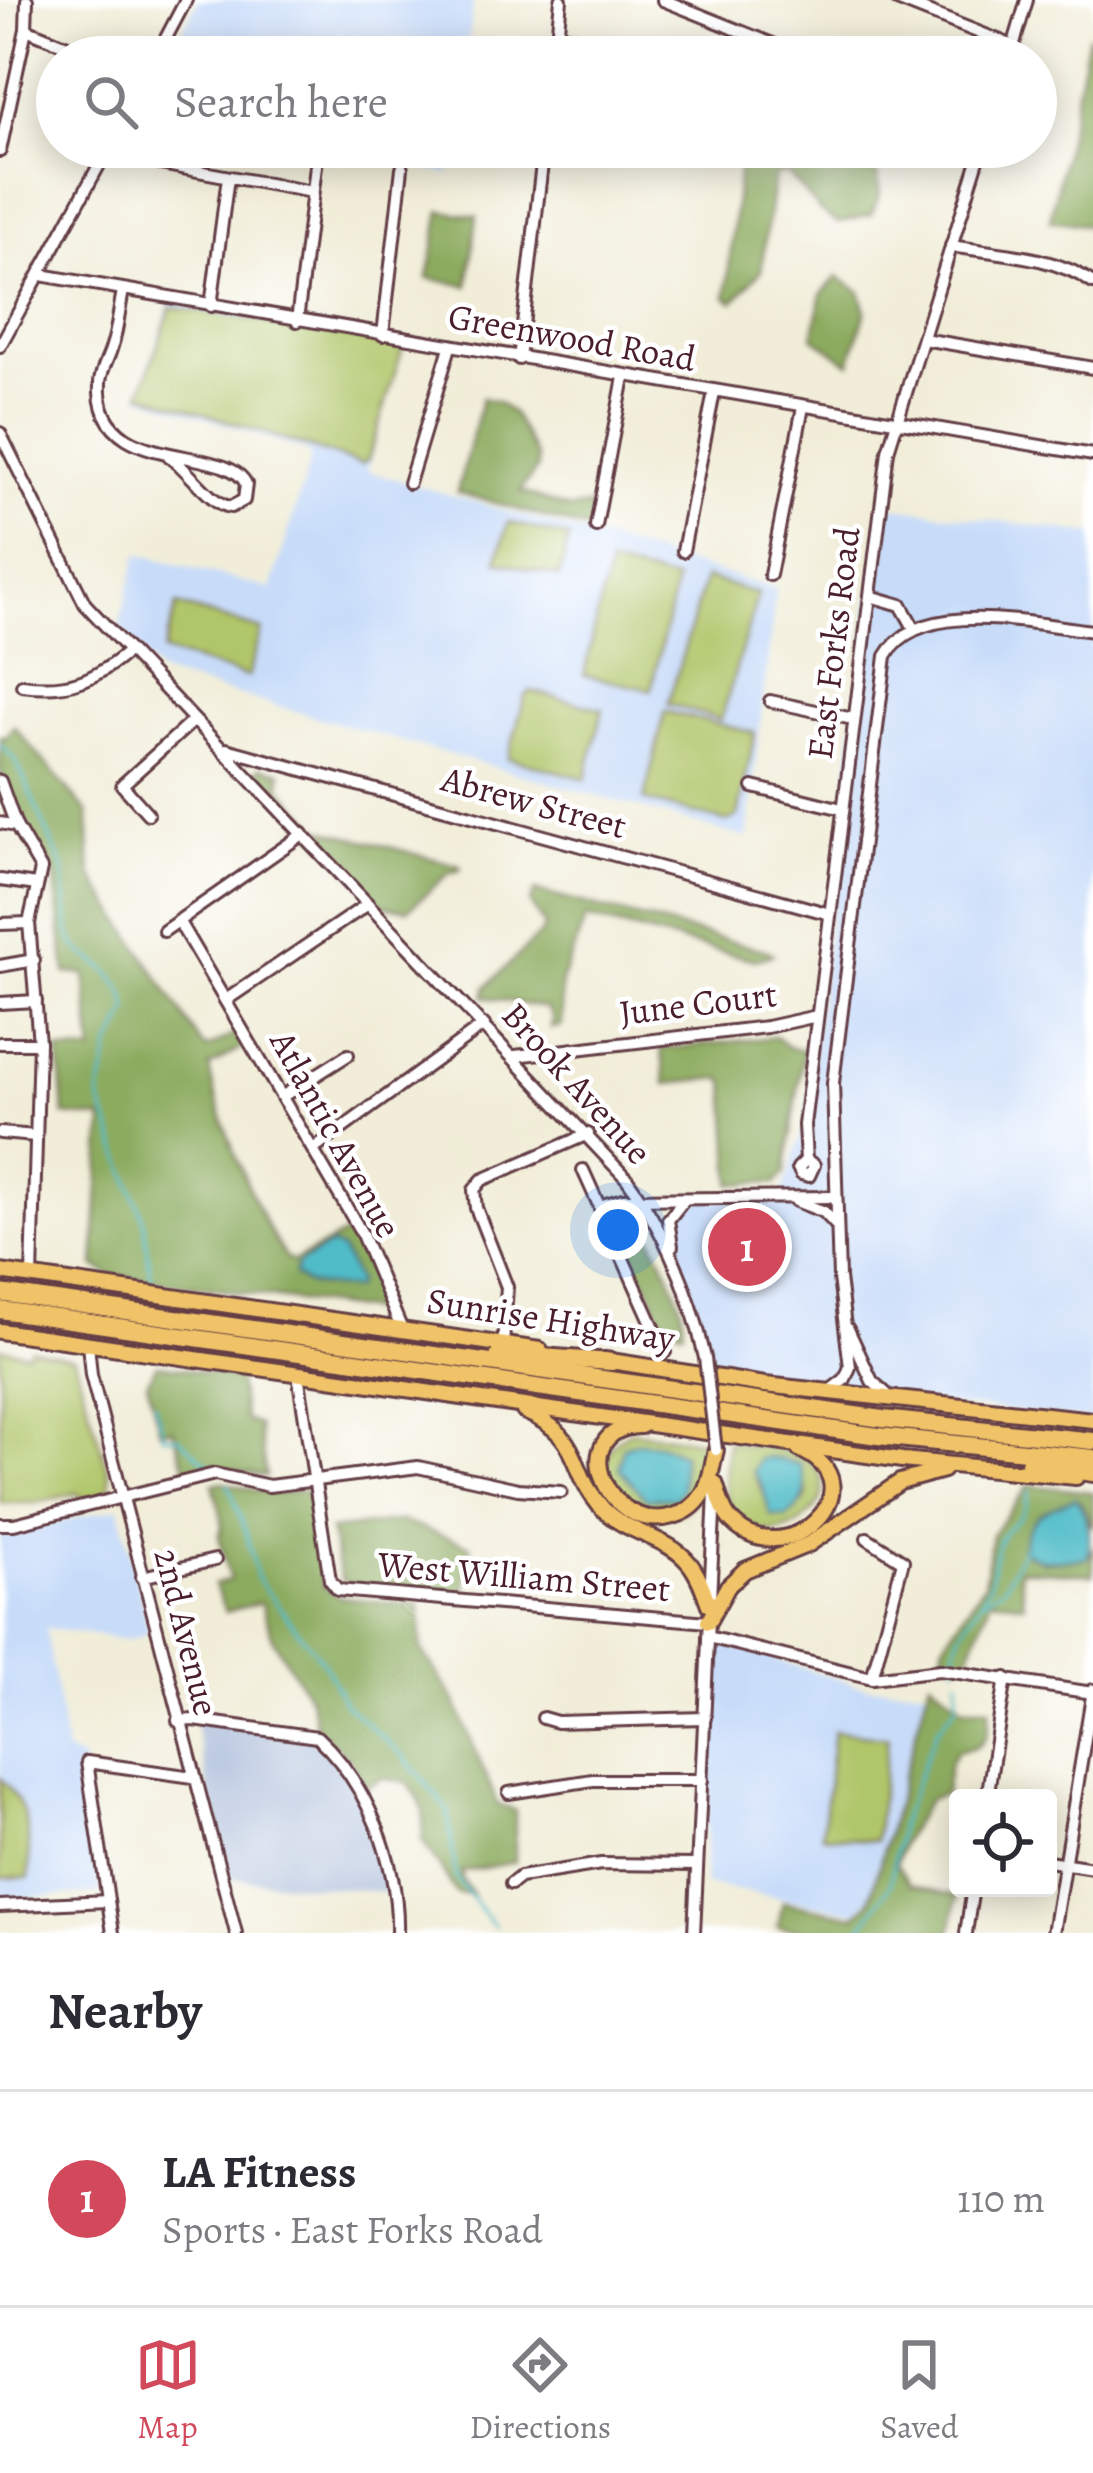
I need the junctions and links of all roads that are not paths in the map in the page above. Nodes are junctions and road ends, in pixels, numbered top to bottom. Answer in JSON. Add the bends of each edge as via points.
{"nodes":[{"id":1,"x":27,"y":0,"type":"edge"},
{"id":2,"x":186,"y":0,"type":"edge"},
{"id":3,"x":562,"y":0,"type":"edge"},
{"id":4,"x":663,"y":0,"type":"edge"},
{"id":5,"x":897,"y":0,"type":"edge"},
{"id":6,"x":1027,"y":0,"type":"edge"},
{"id":7,"x":26,"y":29,"type":"junction"},
{"id":8,"x":557,"y":34,"type":"joint"},
{"id":9,"x":43,"y":36,"type":"edge"},
{"id":10,"x":167,"y":36,"type":"edge"},
{"id":11,"x":567,"y":36,"type":"edge"},
{"id":12,"x":753,"y":36,"type":"edge"},
{"id":13,"x":977,"y":36,"type":"edge"},
{"id":14,"x":1017,"y":36,"type":"edge"},
{"id":15,"x":4,"y":114,"type":"edge"},
{"id":16,"x":0,"y":151,"type":"edge"},
{"id":17,"x":98,"y":168,"type":"edge"},
{"id":18,"x":181,"y":168,"type":"edge"},
{"id":19,"x":315,"y":168,"type":"edge"},
{"id":20,"x":541,"y":168,"type":"edge"},
{"id":21,"x":975,"y":168,"type":"edge"},
{"id":22,"x":403,"y":169,"type":"dead end"},
{"id":23,"x":228,"y":177,"type":"junction"},
{"id":24,"x":312,"y":191,"type":"junction"},
{"id":25,"x":951,"y":246,"type":"junction"},
{"id":26,"x":41,"y":275,"type":"junction"},
{"id":27,"x":1093,"y":283,"type":"edge"},
{"id":28,"x":122,"y":291,"type":"junction"},
{"id":29,"x":212,"y":306,"type":"junction"},
{"id":30,"x":297,"y":321,"type":"junction"},
{"id":31,"x":383,"y":335,"type":"junction"},
{"id":32,"x":923,"y":339,"type":"junction"},
{"id":33,"x":0,"y":346,"type":"edge"},
{"id":34,"x":451,"y":346,"type":"junction"},
{"id":35,"x":518,"y":358,"type":"junction"},
{"id":36,"x":1093,"y":368,"type":"edge"},
{"id":37,"x":624,"y":377,"type":"junction"},
{"id":38,"x":714,"y":392,"type":"junction"},
{"id":39,"x":803,"y":407,"type":"junction"},
{"id":40,"x":897,"y":424,"type":"junction"},
{"id":41,"x":0,"y":433,"type":"edge"},
{"id":42,"x":1093,"y":455,"type":"edge"},
{"id":43,"x":169,"y":456,"type":"junction"},
{"id":44,"x":409,"y":483,"type":"dead end"},
{"id":45,"x":596,"y":526,"type":"dead end"},
{"id":46,"x":683,"y":551,"type":"dead end"},
{"id":47,"x":770,"y":575,"type":"dead end"},
{"id":48,"x":870,"y":596,"type":"junction"},
{"id":49,"x":914,"y":628,"type":"junction"},
{"id":50,"x":1093,"y":631,"type":"edge"},
{"id":51,"x":129,"y":651,"type":"junction"},
{"id":52,"x":22,"y":685,"type":"dead end"},
{"id":53,"x":770,"y":700,"type":"dead end"},
{"id":54,"x":854,"y":719,"type":"junction"},
{"id":55,"x":194,"y":720,"type":"junction"},
{"id":56,"x":223,"y":748,"type":"junction"},
{"id":57,"x":0,"y":781,"type":"edge"},
{"id":58,"x":753,"y":787,"type":"dead end"},
{"id":59,"x":842,"y":809,"type":"junction"},
{"id":60,"x":148,"y":814,"type":"dead end"},
{"id":61,"x":0,"y":823,"type":"edge"},
{"id":62,"x":16,"y":826,"type":"junction"},
{"id":63,"x":302,"y":834,"type":"junction"},
{"id":64,"x":0,"y":880,"type":"edge"},
{"id":65,"x":37,"y":884,"type":"junction"},
{"id":66,"x":368,"y":904,"type":"junction"},
{"id":67,"x":830,"y":914,"type":"junction"},
{"id":68,"x":29,"y":922,"type":"junction"},
{"id":69,"x":179,"y":922,"type":"junction"},
{"id":70,"x":0,"y":924,"type":"edge"},
{"id":71,"x":164,"y":931,"type":"dead end"},
{"id":72,"x":34,"y":961,"type":"junction"},
{"id":73,"x":0,"y":965,"type":"edge"},
{"id":74,"x":226,"y":1000,"type":"junction"},
{"id":75,"x":36,"y":1001,"type":"junction"},
{"id":76,"x":0,"y":1003,"type":"edge"},
{"id":77,"x":817,"y":1016,"type":"junction"},
{"id":78,"x":484,"y":1025,"type":"junction"},
{"id":79,"x":0,"y":1043,"type":"edge"},
{"id":80,"x":39,"y":1043,"type":"junction"},
{"id":81,"x":349,"y":1055,"type":"dead end"},
{"id":82,"x":514,"y":1057,"type":"junction"},
{"id":83,"x":283,"y":1096,"type":"junction"},
{"id":84,"x":0,"y":1133,"type":"edge"},
{"id":85,"x":588,"y":1134,"type":"junction"},
{"id":86,"x":36,"y":1136,"type":"junction"},
{"id":87,"x":314,"y":1149,"type":"junction"},
{"id":88,"x":806,"y":1160,"type":"dead end"},
{"id":89,"x":835,"y":1167,"type":"junction"},
{"id":90,"x":584,"y":1170,"type":"dead end"},
{"id":91,"x":812,"y":1197,"type":"junction"},
{"id":92,"x":836,"y":1197,"type":"junction"},
{"id":93,"x":782,"y":1198,"type":"junction"},
{"id":94,"x":642,"y":1200,"type":"junction"},
{"id":95,"x":684,"y":1200,"type":"junction"},
{"id":96,"x":599,"y":1206,"type":"junction"},
{"id":97,"x":838,"y":1229,"type":"junction"},
{"id":98,"x":676,"y":1267,"type":"junction"},
{"id":99,"x":0,"y":1272,"type":"edge"},
{"id":100,"x":32,"y":1276,"type":"junction"},
{"id":101,"x":0,"y":1281,"type":"edge"},
{"id":102,"x":0,"y":1293,"type":"edge"},
{"id":103,"x":0,"y":1310,"type":"edge"},
{"id":104,"x":119,"y":1310,"type":"junction"},
{"id":105,"x":843,"y":1317,"type":"junction"},
{"id":106,"x":0,"y":1321,"type":"edge"},
{"id":107,"x":136,"y":1329,"type":"junction"},
{"id":108,"x":402,"y":1330,"type":"junction"},
{"id":109,"x":0,"y":1331,"type":"edge"},
{"id":110,"x":88,"y":1344,"type":"junction"},
{"id":111,"x":503,"y":1345,"type":"junction"},
{"id":112,"x":396,"y":1350,"type":"junction"},
{"id":113,"x":665,"y":1352,"type":"dead end"},
{"id":114,"x":612,"y":1362,"type":"junction"},
{"id":115,"x":298,"y":1374,"type":"junction"},
{"id":116,"x":828,"y":1392,"type":"junction"},
{"id":117,"x":894,"y":1400,"type":"junction"},
{"id":118,"x":508,"y":1404,"type":"junction"},
{"id":119,"x":1093,"y":1420,"type":"edge"},
{"id":120,"x":670,"y":1424,"type":"junction"},
{"id":121,"x":778,"y":1439,"type":"junction"},
{"id":122,"x":1093,"y":1441,"type":"edge"},
{"id":123,"x":940,"y":1443,"type":"junction"},
{"id":124,"x":716,"y":1450,"type":"junction"},
{"id":125,"x":1093,"y":1458,"type":"edge"},
{"id":126,"x":964,"y":1467,"type":"junction"},
{"id":127,"x":1093,"y":1476,"type":"edge"},
{"id":128,"x":315,"y":1480,"type":"junction"},
{"id":129,"x":716,"y":1483,"type":"junction"},
{"id":130,"x":561,"y":1492,"type":"dead end"},
{"id":131,"x":122,"y":1498,"type":"junction"},
{"id":132,"x":0,"y":1524,"type":"edge"},
{"id":133,"x":867,"y":1538,"type":"dead end"},
{"id":134,"x":215,"y":1560,"type":"dead end"},
{"id":135,"x":142,"y":1577,"type":"junction"},
{"id":136,"x":709,"y":1606,"type":"junction"},
{"id":137,"x":708,"y":1630,"type":"junction"},
{"id":138,"x":872,"y":1678,"type":"junction"},
{"id":139,"x":1006,"y":1678,"type":"junction"},
{"id":140,"x":1093,"y":1692,"type":"edge"},
{"id":141,"x":542,"y":1718,"type":"dead end"},
{"id":142,"x":705,"y":1718,"type":"junction"},
{"id":143,"x":178,"y":1721,"type":"junction"},
{"id":144,"x":193,"y":1777,"type":"junction"},
{"id":145,"x":702,"y":1780,"type":"junction"},
{"id":146,"x":988,"y":1789,"type":"edge"},
{"id":147,"x":509,"y":1793,"type":"dead end"},
{"id":148,"x":1057,"y":1863,"type":"edge"},
{"id":149,"x":1064,"y":1864,"type":"junction"},
{"id":150,"x":698,"y":1865,"type":"junction"},
{"id":151,"x":1093,"y":1868,"type":"edge"},
{"id":152,"x":511,"y":1884,"type":"dead end"},
{"id":153,"x":971,"y":1897,"type":"edge"},
{"id":154,"x":108,"y":1901,"type":"junction"},
{"id":155,"x":0,"y":1906,"type":"edge"},
{"id":156,"x":113,"y":1933,"type":"edge"},
{"id":157,"x":237,"y":1933,"type":"edge"},
{"id":158,"x":398,"y":1933,"type":"edge"},
{"id":159,"x":694,"y":1933,"type":"edge"},
{"id":160,"x":965,"y":1933,"type":"edge"},
{"id":161,"x":1053,"y":1933,"type":"edge"}],
"edges":[{"from":1,"to":7,"type":"street"},
{"from":2,"to":10,"type":"street"},
{"from":3,"to":8,"type":"street"},
{"from":4,"to":12,"type":"street"},
{"from":5,"to":13,"type":"street"},
{"from":6,"to":14,"type":"street"},
{"from":7,"to":9,"type":"street"},
{"from":7,"to":15,"type":"street"},
{"from":8,"to":11,"type":"street"},
{"from":15,"to":16,"type":"street"},
{"from":17,"to":26,"type":"street"},
{"from":18,"to":23,"type":"street"},
{"from":19,"to":24,"type":"street"},
{"from":20,"to":35,"type":"street"},
{"from":21,"to":25,"type":"street","name":"East Forks Road"},
{"from":22,"to":31,"type":"street"},
{"from":23,"to":24,"type":"street"},
{"from":23,"to":29,"type":"street"},
{"from":24,"to":30,"type":"street"},
{"from":25,"to":27,"type":"street","via":[[1052,263]]},
{"from":25,"to":32,"type":"street","name":"East Forks Road"},
{"from":26,"to":28,"type":"street","name":"Greenwood Road"},
{"from":26,"to":33,"type":"street"},
{"from":28,"to":29,"type":"street","name":"Greenwood Road"},
{"from":28,"to":43,"type":"street","via":[[102,400],[120,432]]},
{"from":29,"to":30,"type":"street","name":"Greenwood Road"},
{"from":30,"to":31,"type":"street","name":"Greenwood Road"},
{"from":31,"to":34,"type":"street","name":"Greenwood Road"},
{"from":32,"to":36,"type":"street"},
{"from":32,"to":40,"type":"street","name":"East Forks Road"},
{"from":34,"to":35,"type":"street","name":"Greenwood Road"},
{"from":34,"to":44,"type":"street"},
{"from":35,"to":37,"type":"street","name":"Greenwood Road"},
{"from":37,"to":38,"type":"street","name":"Greenwood Road"},
{"from":37,"to":45,"type":"street"},
{"from":38,"to":39,"type":"street","name":"Greenwood Road"},
{"from":38,"to":46,"type":"street"},
{"from":39,"to":40,"type":"street","name":"Greenwood Road"},
{"from":39,"to":47,"type":"street"},
{"from":40,"to":42,"type":"street","name":"Greenwood Road"},
{"from":40,"to":48,"type":"street","name":"East Forks Road"},
{"from":41,"to":51,"type":"street","name":"Brook Avenue","via":[[85,604]]},
{"from":43,"to":43,"type":"street","via":[[236,472],[246,484],[244,500],[217,504]]},
{"from":48,"to":49,"type":"street","via":[[901,605]]},
{"from":48,"to":54,"type":"street","name":"East Forks Road"},
{"from":49,"to":50,"type":"street","via":[[983,619]]},
{"from":49,"to":89,"type":"street","via":[[891,647],[883,674],[834,1075]]},
{"from":51,"to":52,"type":"street","via":[[82,684]]},
{"from":51,"to":55,"type":"street","name":"Brook Avenue"},
{"from":53,"to":54,"type":"street"},
{"from":54,"to":59,"type":"street","name":"East Forks Road"},
{"from":55,"to":56,"type":"street","name":"Brook Avenue"},
{"from":55,"to":60,"type":"street","via":[[122,785]]},
{"from":56,"to":63,"type":"street","name":"Brook Avenue"},
{"from":56,"to":67,"type":"street","name":"Abrew Street"},
{"from":57,"to":62,"type":"street"},
{"from":58,"to":59,"type":"street"},
{"from":59,"to":67,"type":"street","name":"East Forks Road"},
{"from":61,"to":62,"type":"street"},
{"from":62,"to":65,"type":"street","via":[[41,869]]},
{"from":63,"to":66,"type":"street","name":"Brook Avenue"},
{"from":63,"to":69,"type":"street"},
{"from":64,"to":65,"type":"street"},
{"from":65,"to":68,"type":"street"},
{"from":66,"to":74,"type":"street"},
{"from":66,"to":78,"type":"street","name":"Brook Avenue"},
{"from":67,"to":77,"type":"street","name":"East Forks Road"},
{"from":68,"to":70,"type":"street"},
{"from":68,"to":72,"type":"street"},
{"from":69,"to":71,"type":"street"},
{"from":69,"to":74,"type":"street","name":"Atlantic Avenue"},
{"from":72,"to":73,"type":"street"},
{"from":72,"to":75,"type":"street"},
{"from":74,"to":83,"type":"street","name":"Atlantic Avenue"},
{"from":75,"to":76,"type":"street"},
{"from":75,"to":80,"type":"street"},
{"from":77,"to":82,"type":"street","name":"June Court"},
{"from":77,"to":88,"type":"street","name":"East Forks Road"},
{"from":78,"to":82,"type":"street","name":"Brook Avenue"},
{"from":78,"to":87,"type":"street"},
{"from":79,"to":80,"type":"street"},
{"from":80,"to":86,"type":"street"},
{"from":81,"to":83,"type":"street"},
{"from":82,"to":85,"type":"street","name":"Brook Avenue"},
{"from":83,"to":87,"type":"street","name":"Atlantic Avenue"},
{"from":84,"to":86,"type":"street"},
{"from":85,"to":94,"type":"street","name":"Brook Avenue"},
{"from":85,"to":111,"type":"street","via":[[474,1190],[507,1282]]},
{"from":86,"to":100,"type":"street"},
{"from":87,"to":108,"type":"street","name":"Atlantic Avenue","via":[[362,1232]]},
{"from":89,"to":91,"type":"street"},
{"from":89,"to":92,"type":"street"},
{"from":90,"to":96,"type":"street"},
{"from":91,"to":92,"type":"street"},
{"from":91,"to":93,"type":"street"},
{"from":92,"to":97,"type":"street"},
{"from":93,"to":95,"type":"street"},
{"from":93,"to":97,"type":"street","via":[[819,1209]]},
{"from":94,"to":95,"type":"street"},
{"from":94,"to":96,"type":"street"},
{"from":94,"to":98,"type":"street","name":"Brook Avenue"},
{"from":95,"to":98,"type":"street","via":[[668,1220]]},
{"from":96,"to":113,"type":"street"},
{"from":97,"to":105,"type":"street"},
{"from":98,"to":124,"type":"street","name":"Brook Avenue","bridge":true,"via":[[705,1358]]},
{"from":99,"to":100,"type":"main road","name":"Sunrise Highway"},
{"from":100,"to":108,"type":"main road","name":"Sunrise Highway"},
{"from":101,"to":104,"type":"highway"},
{"from":102,"to":104,"type":"highway","name":"Sunrise Highway"},
{"from":103,"to":107,"type":"highway","name":"Sunrise Highway"},
{"from":104,"to":112,"type":"highway","name":"Sunrise Highway"},
{"from":105,"to":116,"type":"street","via":[[850,1367]]},
{"from":105,"to":117,"type":"street","via":[[872,1381]]},
{"from":106,"to":107,"type":"highway"},
{"from":107,"to":123,"type":"highway","name":"Sunrise Highway"},
{"from":108,"to":111,"type":"main road","name":"Sunrise Highway"},
{"from":109,"to":110,"type":"main road"},
{"from":110,"to":115,"type":"main road"},
{"from":110,"to":131,"type":"street","name":"2nd Avenue"},
{"from":111,"to":114,"type":"main road","name":"Sunrise Highway"},
{"from":112,"to":114,"type":"highway"},
{"from":112,"to":122,"type":"highway","name":"Sunrise Highway","via":[[883,1420]]},
{"from":114,"to":116,"type":"main road","name":"Sunrise Highway"},
{"from":115,"to":118,"type":"main road"},
{"from":115,"to":128,"type":"street"},
{"from":116,"to":117,"type":"main road","name":"Sunrise Highway"},
{"from":117,"to":119,"type":"main road","name":"Sunrise Highway"},
{"from":118,"to":120,"type":"main road"},
{"from":118,"to":136,"type":"main road","via":[[561,1433],[602,1507],[682,1556]]},
{"from":120,"to":121,"type":"main road"},
{"from":120,"to":124,"type":"main road","via":[[622,1428],[603,1445],[604,1483],[630,1511],[663,1519],[687,1511],[706,1489]]},
{"from":121,"to":126,"type":"main road"},
{"from":121,"to":129,"type":"main road","via":[[817,1458],[830,1474],[829,1502],[808,1528],[777,1538],[746,1531],[727,1515]]},
{"from":123,"to":125,"type":"highway","name":"Sunrise Highway"},
{"from":123,"to":127,"type":"highway"},
{"from":124,"to":129,"type":"street","name":"Brook Avenue"},
{"from":126,"to":127,"type":"main road"},
{"from":126,"to":137,"type":"main road","via":[[900,1482],[809,1544],[746,1570],[728,1586]]},
{"from":128,"to":130,"type":"street","via":[[418,1467]]},
{"from":128,"to":131,"type":"street","via":[[269,1486],[215,1474]]},
{"from":128,"to":137,"type":"street","name":"West William Street","via":[[335,1588]]},
{"from":129,"to":136,"type":"street","name":"Brook Avenue"},
{"from":131,"to":132,"type":"street"},
{"from":131,"to":135,"type":"street","name":"2nd Avenue"},
{"from":133,"to":138,"type":"street","via":[[903,1561]]},
{"from":134,"to":135,"type":"street"},
{"from":135,"to":143,"type":"street","name":"2nd Avenue"},
{"from":136,"to":137,"type":"street","name":"Brook Avenue"},
{"from":137,"to":138,"type":"street","name":"West William Street"},
{"from":137,"to":142,"type":"street","name":"Brook Avenue"},
{"from":138,"to":139,"type":"street","via":[[940,1670]]},
{"from":139,"to":140,"type":"street"},
{"from":139,"to":146,"type":"street"},
{"from":140,"to":149,"type":"street"},
{"from":141,"to":142,"type":"street"},
{"from":142,"to":145,"type":"street","name":"Brook Avenue"},
{"from":143,"to":144,"type":"street","name":"2nd Avenue"},
{"from":143,"to":158,"type":"street","via":[[317,1737],[330,1749],[377,1830]]},
{"from":144,"to":154,"type":"street","via":[[87,1762]]},
{"from":144,"to":157,"type":"street","name":"2nd Avenue"},
{"from":145,"to":147,"type":"street","via":[[593,1780]]},
{"from":145,"to":150,"type":"street","name":"Brook Avenue"},
{"from":148,"to":149,"type":"street"},
{"from":149,"to":151,"type":"street"},
{"from":149,"to":161,"type":"street"},
{"from":150,"to":152,"type":"street","via":[[601,1864]]},
{"from":150,"to":159,"type":"street","name":"Brook Avenue"},
{"from":153,"to":160,"type":"street"},
{"from":154,"to":155,"type":"street"},
{"from":154,"to":156,"type":"street"}]}
